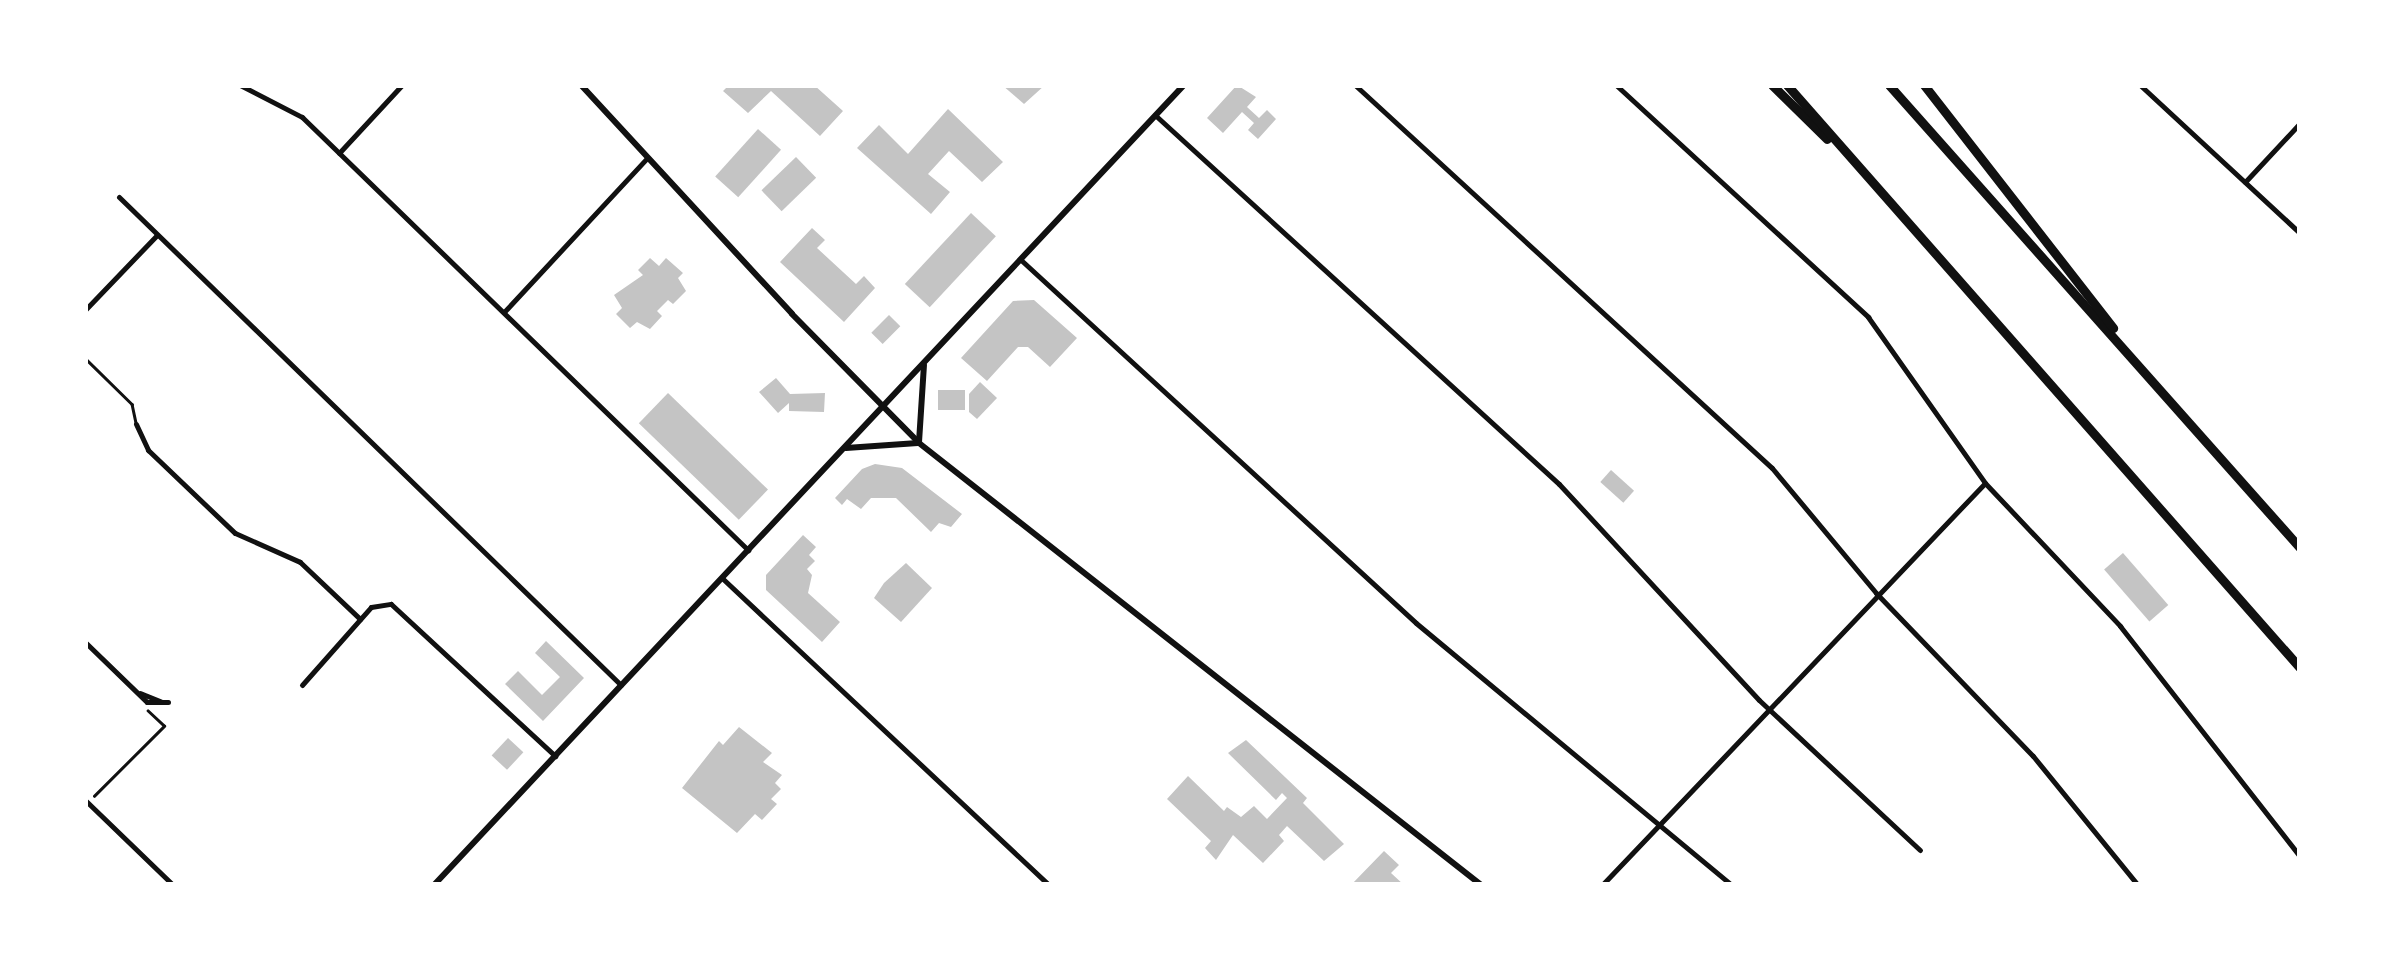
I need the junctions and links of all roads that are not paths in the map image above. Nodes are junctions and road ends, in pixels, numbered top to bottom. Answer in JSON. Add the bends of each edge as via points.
{"nodes":[{"id":1,"x":240,"y":85,"type":"edge"},
{"id":2,"x":402,"y":85,"type":"edge"},
{"id":3,"x":580,"y":85,"type":"edge"},
{"id":4,"x":1184,"y":85,"type":"edge"},
{"id":5,"x":1355,"y":85,"type":"edge"},
{"id":6,"x":1616,"y":85,"type":"edge"},
{"id":7,"x":1772,"y":85,"type":"edge"},
{"id":8,"x":1787,"y":85,"type":"edge"},
{"id":9,"x":1889,"y":85,"type":"edge"},
{"id":10,"x":1924,"y":85,"type":"edge"},
{"id":11,"x":2140,"y":85,"type":"edge"},
{"id":12,"x":1155,"y":116,"type":"junction"},
{"id":13,"x":2300,"y":122,"type":"edge"},
{"id":14,"x":339,"y":153,"type":"junction"},
{"id":15,"x":647,"y":158,"type":"junction"},
{"id":16,"x":2245,"y":182,"type":"junction"},
{"id":17,"x":1878,"y":190,"type":"junction"},
{"id":18,"x":119,"y":196,"type":"dead end"},
{"id":19,"x":2300,"y":234,"type":"edge"},
{"id":20,"x":157,"y":235,"type":"junction"},
{"id":21,"x":1021,"y":260,"type":"junction"},
{"id":22,"x":85,"y":310,"type":"edge"},
{"id":23,"x":504,"y":312,"type":"junction"},
{"id":24,"x":85,"y":358,"type":"edge"},
{"id":25,"x":924,"y":364,"type":"junction"},
{"id":26,"x":2160,"y":389,"type":"junction"},
{"id":27,"x":882,"y":408,"type":"junction"},
{"id":28,"x":136,"y":424,"type":"joint"},
{"id":29,"x":919,"y":443,"type":"junction"},
{"id":30,"x":844,"y":448,"type":"junction"},
{"id":31,"x":1985,"y":483,"type":"junction"},
{"id":32,"x":2300,"y":548,"type":"edge"},
{"id":33,"x":748,"y":550,"type":"junction"},
{"id":34,"x":722,"y":578,"type":"junction"},
{"id":35,"x":1876,"y":593,"type":"junction"},
{"id":36,"x":360,"y":619,"type":"junction"},
{"id":37,"x":85,"y":642,"type":"edge"},
{"id":38,"x":2300,"y":668,"type":"edge"},
{"id":39,"x":302,"y":686,"type":"dead end"},
{"id":40,"x":621,"y":686,"type":"junction"},
{"id":41,"x":168,"y":702,"type":"dead end"},
{"id":42,"x":1768,"y":708,"type":"junction"},
{"id":43,"x":555,"y":756,"type":"junction"},
{"id":44,"x":86,"y":802,"type":"edge"},
{"id":45,"x":1659,"y":824,"type":"junction"},
{"id":46,"x":1920,"y":850,"type":"dead end"},
{"id":47,"x":2300,"y":856,"type":"edge"},
{"id":48,"x":169,"y":884,"type":"edge"},
{"id":49,"x":434,"y":885,"type":"edge"},
{"id":50,"x":1049,"y":885,"type":"edge"},
{"id":51,"x":1480,"y":885,"type":"edge"},
{"id":52,"x":1602,"y":885,"type":"edge"},
{"id":53,"x":1732,"y":885,"type":"edge"},
{"id":54,"x":2138,"y":885,"type":"edge"}],
"edges":[{"from":1,"to":14,"type":"street","via":[[291,109]]},
{"from":2,"to":14,"type":"street"},
{"from":3,"to":15,"type":"main road"},
{"from":4,"to":12,"type":"main road"},
{"from":5,"to":35,"type":"street","via":[[1772,468]]},
{"from":6,"to":31,"type":"street","via":[[1868,316]]},
{"from":7,"to":17,"type":"highway"},
{"from":8,"to":17,"type":"highway"},
{"from":9,"to":26,"type":"highway"},
{"from":10,"to":26,"type":"highway"},
{"from":11,"to":16,"type":"street"},
{"from":12,"to":21,"type":"main road"},
{"from":12,"to":42,"type":"street","via":[[1558,484]]},
{"from":13,"to":16,"type":"street"},
{"from":14,"to":23,"type":"street"},
{"from":15,"to":23,"type":"street"},
{"from":15,"to":27,"type":"main road"},
{"from":16,"to":19,"type":"street"},
{"from":17,"to":38,"type":"highway"},
{"from":18,"to":20,"type":"street"},
{"from":20,"to":22,"type":"street"},
{"from":20,"to":40,"type":"street"},
{"from":21,"to":25,"type":"main road"},
{"from":21,"to":45,"type":"street","via":[[1416,622]]},
{"from":23,"to":33,"type":"street"},
{"from":24,"to":28,"type":"lane","via":[[132,404]]},
{"from":25,"to":27,"type":"main road"},
{"from":25,"to":29,"type":"main road"},
{"from":26,"to":32,"type":"highway"},
{"from":27,"to":29,"type":"main road"},
{"from":27,"to":30,"type":"main road"},
{"from":28,"to":36,"type":"street","via":[[148,450],[235,533],[300,562]]},
{"from":29,"to":30,"type":"main road"},
{"from":29,"to":51,"type":"main road"},
{"from":30,"to":33,"type":"main road"},
{"from":31,"to":35,"type":"street"},
{"from":31,"to":47,"type":"street","via":[[2120,626]]},
{"from":33,"to":34,"type":"main road"},
{"from":34,"to":40,"type":"main road"},
{"from":34,"to":50,"type":"street"},
{"from":35,"to":42,"type":"street"},
{"from":35,"to":54,"type":"street","via":[[2033,756]]},
{"from":36,"to":39,"type":"street"},
{"from":36,"to":43,"type":"street","via":[[377,604],[396,606]]},
{"from":37,"to":41,"type":"street","via":[[147,702]]},
{"from":40,"to":43,"type":"main road"},
{"from":42,"to":45,"type":"street"},
{"from":42,"to":46,"type":"street"},
{"from":43,"to":49,"type":"main road"},
{"from":44,"to":48,"type":"street"},
{"from":45,"to":52,"type":"street"},
{"from":45,"to":53,"type":"street"}]}
